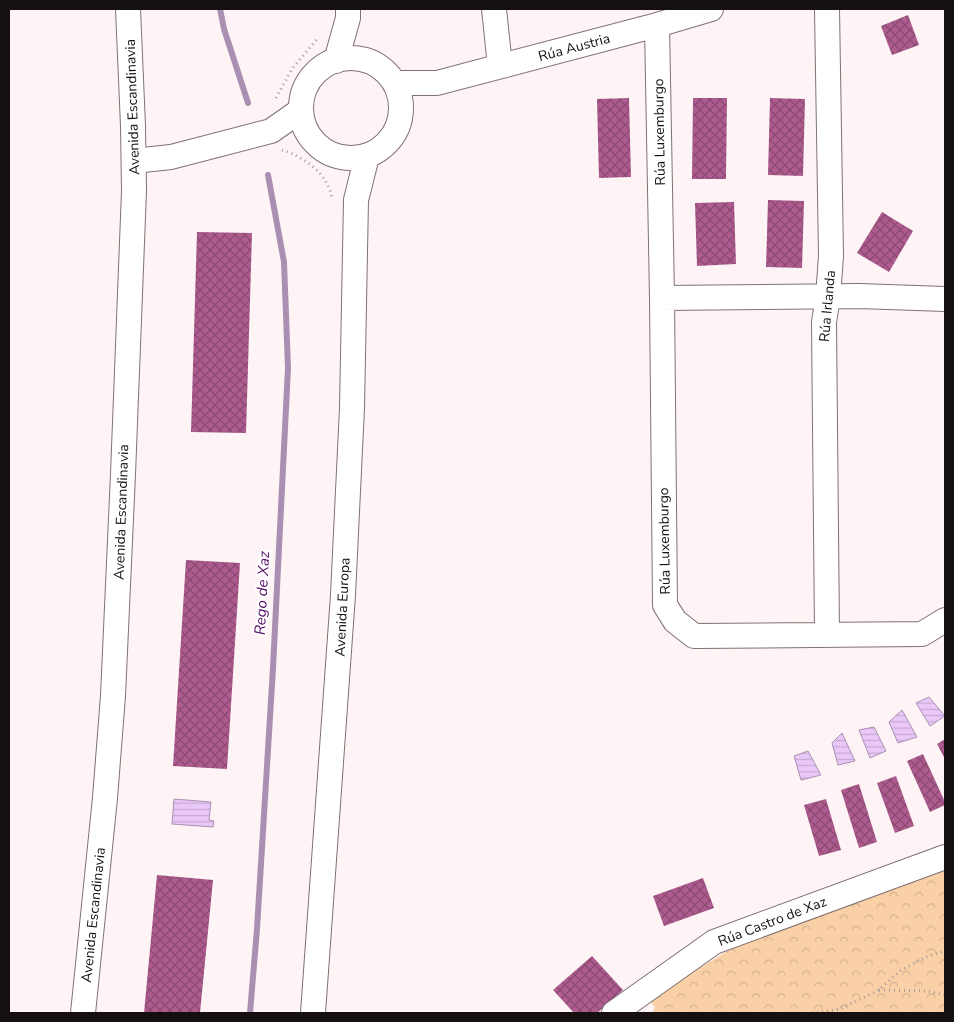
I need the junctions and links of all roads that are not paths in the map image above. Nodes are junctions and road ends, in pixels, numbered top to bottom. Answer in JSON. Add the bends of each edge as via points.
{"nodes":[{"id":1,"x":128,"y":9,"type":"edge"},
{"id":2,"x":494,"y":9,"type":"edge"},
{"id":3,"x":710,"y":9,"type":"edge"},
{"id":4,"x":827,"y":9,"type":"edge"},
{"id":5,"x":348,"y":13,"type":"edge"},
{"id":6,"x":657,"y":26,"type":"junction"},
{"id":7,"x":363,"y":60,"type":"junction"},
{"id":8,"x":336,"y":61,"type":"junction"},
{"id":9,"x":500,"y":66,"type":"junction"},
{"id":10,"x":395,"y":83,"type":"junction"},
{"id":11,"x":437,"y":83,"type":"junction"},
{"id":12,"x":401,"y":106,"type":"junction"},
{"id":13,"x":301,"y":110,"type":"junction"},
{"id":14,"x":310,"y":134,"type":"junction"},
{"id":15,"x":273,"y":140,"type":"junction"},
{"id":16,"x":355,"y":156,"type":"junction"},
{"id":17,"x":134,"y":161,"type":"junction"},
{"id":18,"x":828,"y":297,"type":"junction"},
{"id":19,"x":662,"y":298,"type":"junction"},
{"id":20,"x":945,"y":299,"type":"edge"},
{"id":21,"x":945,"y":620,"type":"edge"},
{"id":22,"x":827,"y":633,"type":"junction"},
{"id":23,"x":945,"y":857,"type":"edge"},
{"id":24,"x":83,"y":1013,"type":"edge"},
{"id":25,"x":313,"y":1013,"type":"edge"},
{"id":26,"x":614,"y":1013,"type":"edge"}],
"edges":[{"from":1,"to":17,"type":"street","name":"Avenida Escandinavia"},
{"from":2,"to":9,"type":"street"},
{"from":3,"to":6,"type":"street","name":"Rúa Austria"},
{"from":4,"to":18,"type":"street","name":"Rúa Irlanda","via":[[831,256]]},
{"from":5,"to":7,"type":"street"},
{"from":5,"to":8,"type":"street"},
{"from":6,"to":9,"type":"street","name":"Rúa Austria"},
{"from":6,"to":19,"type":"street","name":"Rúa Luxemburgo"},
{"from":7,"to":8,"type":"street","via":[[345,58]]},
{"from":7,"to":10,"type":"street","via":[[381,68]]},
{"from":8,"to":13,"type":"street","via":[[320,68],[310,80],[304,91]]},
{"from":9,"to":11,"type":"street","name":"Rúa Austria"},
{"from":10,"to":11,"type":"street","name":"Rúa Austria"},
{"from":10,"to":12,"type":"street"},
{"from":11,"to":12,"type":"street","name":"Rúa Austria"},
{"from":12,"to":16,"type":"street","via":[[399,124],[388,141],[378,150]]},
{"from":13,"to":14,"type":"street"},
{"from":13,"to":15,"type":"street"},
{"from":14,"to":15,"type":"street"},
{"from":14,"to":16,"type":"street","via":[[314,142],[336,156]]},
{"from":15,"to":17,"type":"street"},
{"from":16,"to":25,"type":"street","name":"Avenida Europa","via":[[344,203],[352,408],[343,595]]},
{"from":17,"to":24,"type":"street","name":"Avenida Escandinavia","via":[[113,696]]},
{"from":18,"to":19,"type":"street"},
{"from":18,"to":20,"type":"street"},
{"from":18,"to":22,"type":"street","name":"Rúa Irlanda","via":[[824,322]]},
{"from":19,"to":22,"type":"street","name":"Rúa Luxemburgo","via":[[665,605],[675,621],[694,636]]},
{"from":21,"to":22,"type":"street","name":"Rúa Luxemburgo","via":[[922,634]]},
{"from":23,"to":26,"type":"street","name":"Rúa Castro de Xaz","via":[[714,942]]}]}
